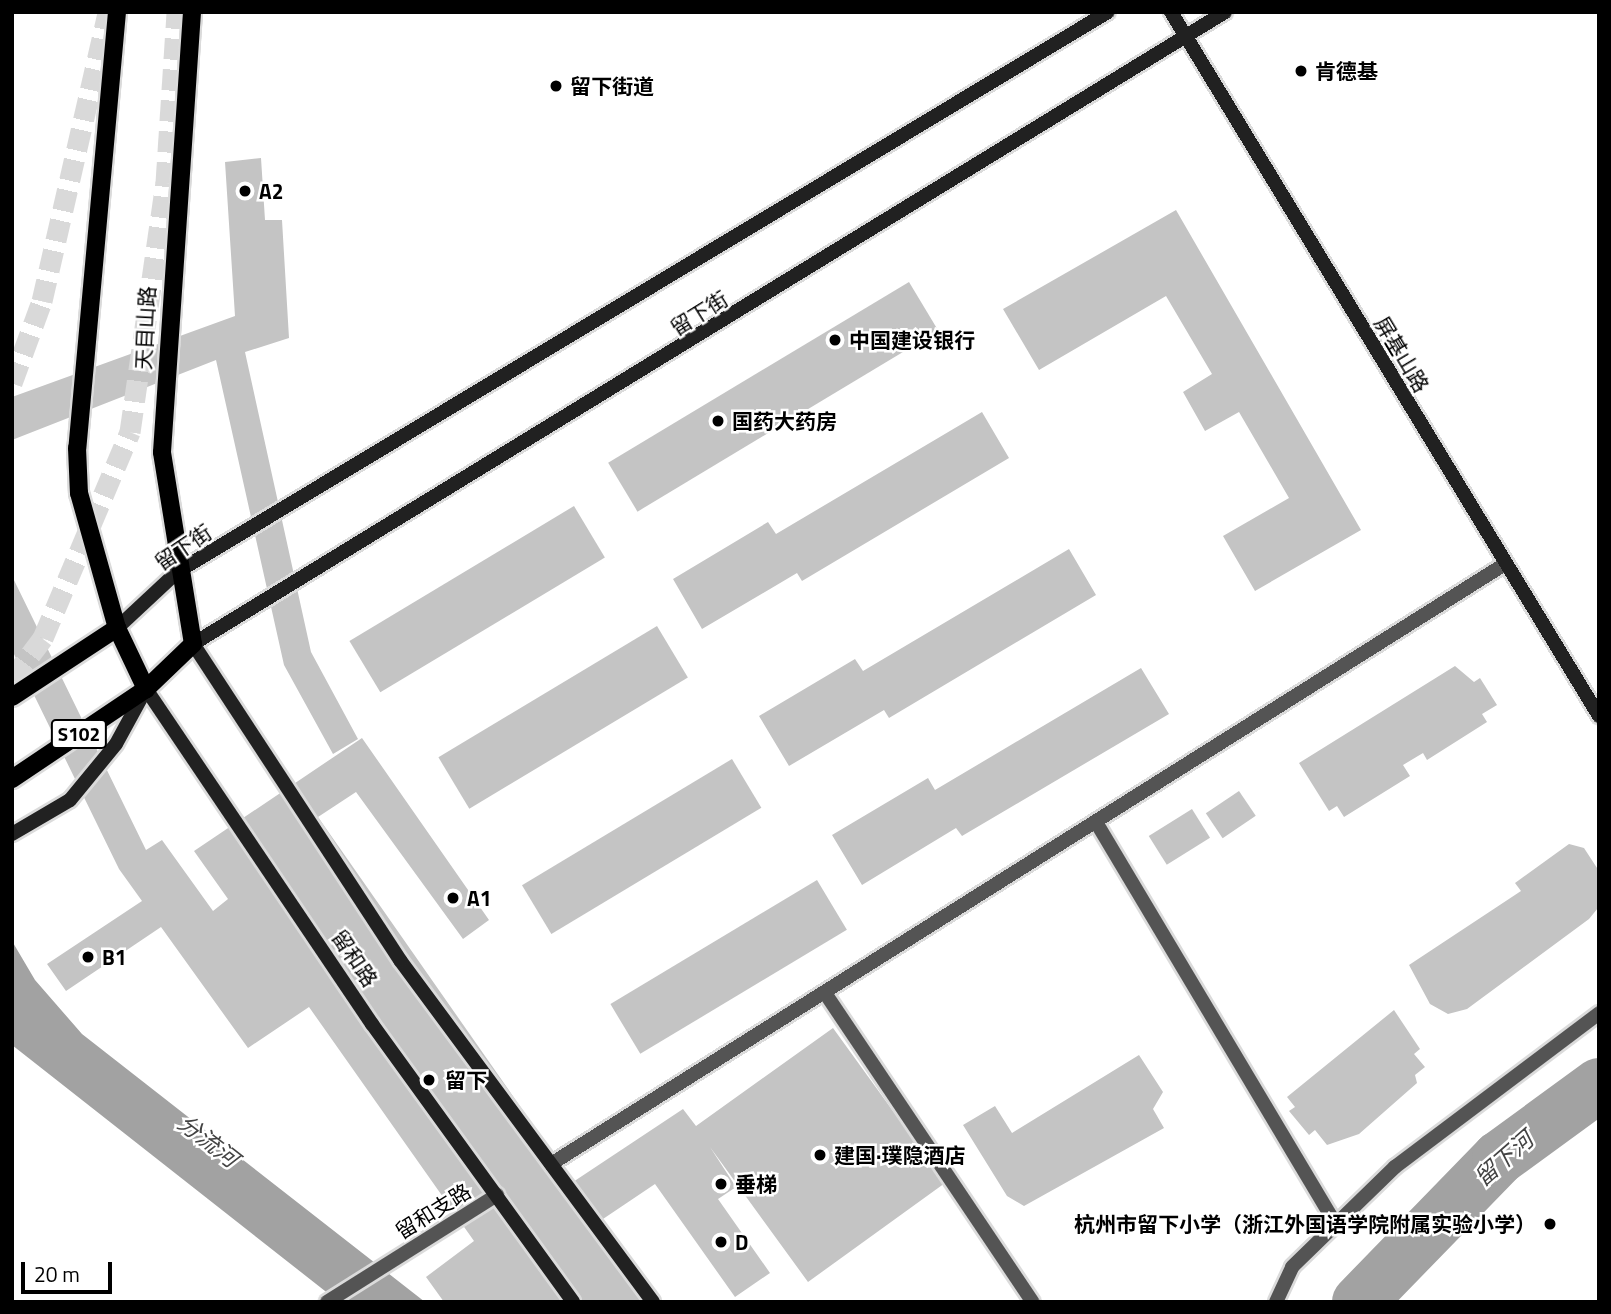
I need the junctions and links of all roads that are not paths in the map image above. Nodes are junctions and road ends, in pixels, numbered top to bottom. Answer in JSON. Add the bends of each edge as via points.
{"nodes":[{"id":1,"x":117,"y":12,"type":"edge"},
{"id":2,"x":192,"y":12,"type":"edge"},
{"id":3,"x":1108,"y":12,"type":"edge"},
{"id":4,"x":1171,"y":12,"type":"edge"},
{"id":5,"x":1225,"y":12,"type":"edge"},
{"id":6,"x":1185,"y":36,"type":"junction"},
{"id":7,"x":1505,"y":564,"type":"junction"},
{"id":8,"x":177,"y":572,"type":"junction"},
{"id":9,"x":117,"y":628,"type":"junction"},
{"id":10,"x":193,"y":644,"type":"junction"},
{"id":11,"x":146,"y":690,"type":"junction"},
{"id":12,"x":12,"y":698,"type":"edge"},
{"id":13,"x":1599,"y":716,"type":"edge"},
{"id":14,"x":12,"y":779,"type":"edge"},
{"id":15,"x":1096,"y":822,"type":"junction"},
{"id":16,"x":12,"y":834,"type":"edge"},
{"id":17,"x":825,"y":993,"type":"junction"},
{"id":18,"x":1599,"y":1013,"type":"edge"},
{"id":19,"x":551,"y":1164,"type":"junction"},
{"id":20,"x":497,"y":1195,"type":"junction"},
{"id":21,"x":1336,"y":1224,"type":"junction"},
{"id":22,"x":327,"y":1302,"type":"edge"},
{"id":23,"x":573,"y":1302,"type":"edge"},
{"id":24,"x":653,"y":1302,"type":"edge"},
{"id":25,"x":1033,"y":1302,"type":"edge"},
{"id":26,"x":1276,"y":1302,"type":"edge"}],
"edges":[{"from":1,"to":9,"type":"main road","via":[[76,448],[79,492]]},
{"from":2,"to":8,"type":"main road","name":"天目山路","via":[[162,452]]},
{"from":3,"to":8,"type":"main road","name":"留下街"},
{"from":4,"to":6,"type":"main road","name":"屏基山路"},
{"from":5,"to":6,"type":"main road","name":"留下街"},
{"from":6,"to":7,"type":"main road","name":"屏基山路"},
{"from":6,"to":10,"type":"main road","name":"留下街"},
{"from":7,"to":13,"type":"main road","name":"屏基山路"},
{"from":7,"to":15,"type":"street"},
{"from":8,"to":9,"type":"main road","name":"留下街"},
{"from":8,"to":10,"type":"main road","name":"天目山路"},
{"from":9,"to":11,"type":"main road","name":"留和路"},
{"from":9,"to":12,"type":"main road"},
{"from":10,"to":11,"type":"main road","number":"S102"},
{"from":10,"to":19,"type":"main road","name":"留和路","via":[[400,960]]},
{"from":11,"to":14,"type":"main road","number":"S102"},
{"from":11,"to":16,"type":"main road","via":[[116,744],[70,800]]},
{"from":11,"to":20,"type":"main road","name":"留和路"},
{"from":15,"to":17,"type":"street"},
{"from":15,"to":21,"type":"street"},
{"from":17,"to":19,"type":"street"},
{"from":17,"to":25,"type":"street"},
{"from":18,"to":21,"type":"street","via":[[1395,1167]]},
{"from":19,"to":24,"type":"main road","name":"留和路"},
{"from":20,"to":22,"type":"street","name":"留和支路"},
{"from":20,"to":23,"type":"main road","name":"留和路"},
{"from":21,"to":26,"type":"street","via":[[1293,1267]]}]}
